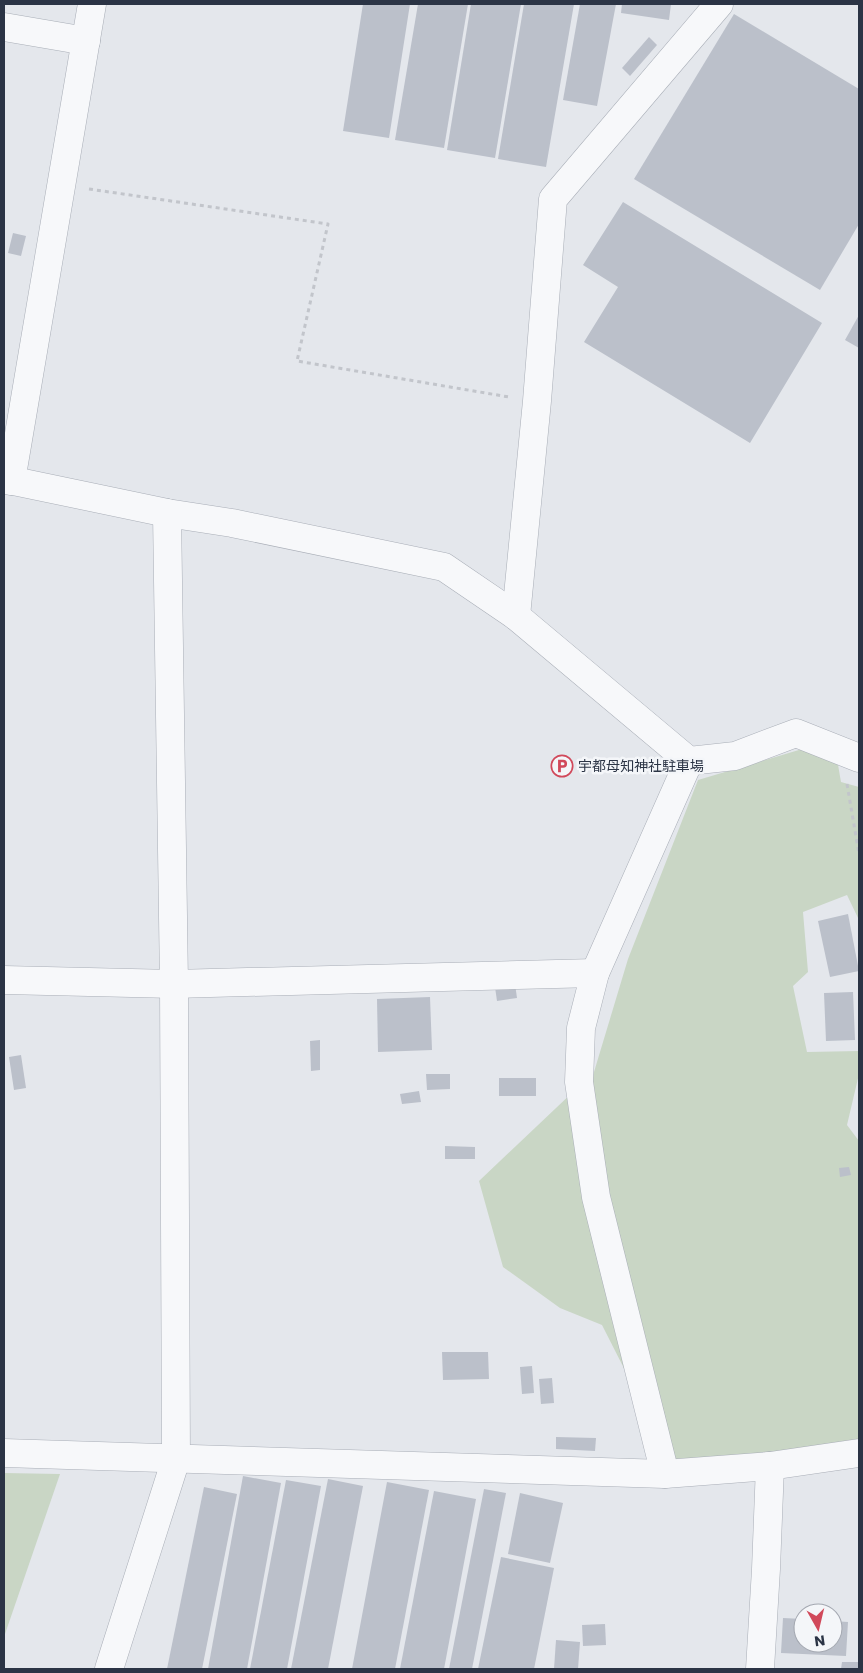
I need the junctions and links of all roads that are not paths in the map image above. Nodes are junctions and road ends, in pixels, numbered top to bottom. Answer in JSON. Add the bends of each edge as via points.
{"nodes":[{"id":1,"x":92,"y":4,"type":"edge"},
{"id":2,"x":719,"y":4,"type":"edge"},
{"id":3,"x":4,"y":28,"type":"edge"},
{"id":4,"x":86,"y":41,"type":"junction"},
{"id":5,"x":8,"y":480,"type":"edge"},
{"id":6,"x":167,"y":513,"type":"junction"},
{"id":7,"x":516,"y":616,"type":"junction"},
{"id":8,"x":859,"y":758,"type":"edge"},
{"id":9,"x":689,"y":762,"type":"junction"},
{"id":10,"x":595,"y":973,"type":"junction"},
{"id":11,"x":4,"y":980,"type":"edge"},
{"id":12,"x":174,"y":984,"type":"junction"},
{"id":13,"x":4,"y":1453,"type":"edge"},
{"id":14,"x":859,"y":1453,"type":"edge"},
{"id":15,"x":176,"y":1458,"type":"junction"},
{"id":16,"x":770,"y":1466,"type":"junction"},
{"id":17,"x":665,"y":1474,"type":"junction"},
{"id":18,"x":109,"y":1669,"type":"edge"},
{"id":19,"x":760,"y":1669,"type":"edge"}],
"edges":[{"from":1,"to":4,"type":"street"},
{"from":2,"to":7,"type":"street","via":[[554,199]]},
{"from":3,"to":4,"type":"street"},
{"from":4,"to":5,"type":"street"},
{"from":5,"to":6,"type":"street"},
{"from":6,"to":7,"type":"street","via":[[232,523],[444,567]]},
{"from":6,"to":12,"type":"street"},
{"from":7,"to":9,"type":"street"},
{"from":8,"to":9,"type":"street","via":[[796,733],[735,756]]},
{"from":9,"to":10,"type":"street"},
{"from":10,"to":12,"type":"street"},
{"from":10,"to":17,"type":"street","via":[[581,1028],[579,1082],[596,1197]]},
{"from":11,"to":12,"type":"street"},
{"from":12,"to":15,"type":"street"},
{"from":13,"to":15,"type":"street"},
{"from":14,"to":16,"type":"street"},
{"from":15,"to":17,"type":"street"},
{"from":15,"to":18,"type":"street"},
{"from":16,"to":17,"type":"street"},
{"from":16,"to":19,"type":"street"}]}
